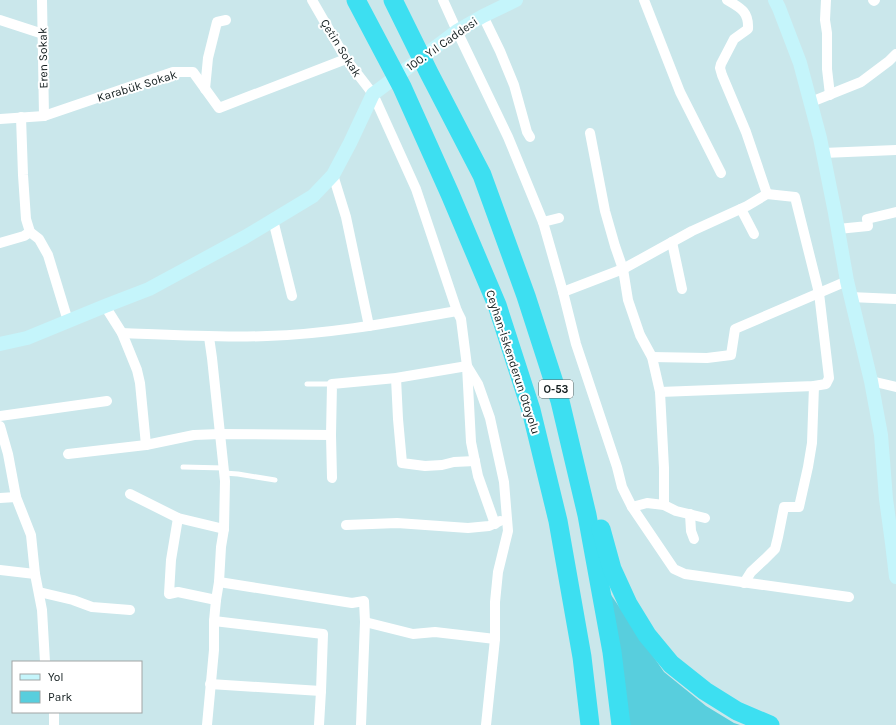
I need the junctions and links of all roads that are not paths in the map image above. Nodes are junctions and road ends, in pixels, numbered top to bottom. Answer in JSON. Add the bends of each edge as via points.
{"nodes":[{"id":1,"x":42,"y":0,"type":"edge"},
{"id":2,"x":312,"y":0,"type":"edge"},
{"id":3,"x":356,"y":0,"type":"edge"},
{"id":4,"x":393,"y":0,"type":"edge"},
{"id":5,"x":443,"y":0,"type":"edge"},
{"id":6,"x":516,"y":0,"type":"edge"},
{"id":7,"x":644,"y":0,"type":"edge"},
{"id":8,"x":727,"y":0,"type":"edge"},
{"id":9,"x":775,"y":0,"type":"edge"},
{"id":10,"x":826,"y":0,"type":"edge"},
{"id":11,"x":483,"y":16,"type":"junction"},
{"id":12,"x":0,"y":20,"type":"edge"},
{"id":13,"x":226,"y":20,"type":"dead end"},
{"id":14,"x":457,"y":31,"type":"junction"},
{"id":15,"x":43,"y":34,"type":"junction"},
{"id":16,"x":896,"y":54,"type":"edge"},
{"id":17,"x":346,"y":59,"type":"junction"},
{"id":18,"x":206,"y":89,"type":"junction"},
{"id":19,"x":372,"y":94,"type":"junction"},
{"id":20,"x":830,"y":95,"type":"junction"},
{"id":21,"x":811,"y":102,"type":"junction"},
{"id":22,"x":44,"y":116,"type":"junction"},
{"id":23,"x":21,"y":117,"type":"junction"},
{"id":24,"x":0,"y":119,"type":"edge"},
{"id":25,"x":590,"y":133,"type":"dead end"},
{"id":26,"x":530,"y":137,"type":"dead end"},
{"id":27,"x":896,"y":150,"type":"edge"},
{"id":28,"x":823,"y":153,"type":"junction"},
{"id":29,"x":721,"y":172,"type":"dead end"},
{"id":30,"x":334,"y":175,"type":"junction"},
{"id":31,"x":767,"y":194,"type":"junction"},
{"id":32,"x":741,"y":209,"type":"junction"},
{"id":33,"x":896,"y":212,"type":"edge"},
{"id":34,"x":559,"y":218,"type":"dead end"},
{"id":35,"x":273,"y":220,"type":"junction"},
{"id":36,"x":542,"y":222,"type":"junction"},
{"id":37,"x":838,"y":228,"type":"junction"},
{"id":38,"x":30,"y":232,"type":"junction"},
{"id":39,"x":754,"y":234,"type":"dead end"},
{"id":40,"x":672,"y":242,"type":"junction"},
{"id":41,"x":0,"y":243,"type":"edge"},
{"id":42,"x":623,"y":269,"type":"junction"},
{"id":43,"x":847,"y":281,"type":"junction"},
{"id":44,"x":682,"y":289,"type":"dead end"},
{"id":45,"x":563,"y":292,"type":"junction"},
{"id":46,"x":819,"y":293,"type":"junction"},
{"id":47,"x":292,"y":296,"type":"dead end"},
{"id":48,"x":526,"y":296,"type":"junction"},
{"id":49,"x":850,"y":297,"type":"junction"},
{"id":50,"x":896,"y":300,"type":"edge"},
{"id":51,"x":105,"y":306,"type":"junction"},
{"id":52,"x":457,"y":311,"type":"junction"},
{"id":53,"x":68,"y":321,"type":"junction"},
{"id":54,"x":369,"y":326,"type":"junction"},
{"id":55,"x":122,"y":332,"type":"junction"},
{"id":56,"x":209,"y":337,"type":"junction"},
{"id":57,"x":0,"y":344,"type":"edge"},
{"id":58,"x":652,"y":357,"type":"junction"},
{"id":59,"x":467,"y":366,"type":"junction"},
{"id":60,"x":396,"y":378,"type":"junction"},
{"id":61,"x":871,"y":381,"type":"junction"},
{"id":62,"x":307,"y":384,"type":"dead end"},
{"id":63,"x":332,"y":384,"type":"junction"},
{"id":64,"x":814,"y":386,"type":"junction"},
{"id":65,"x":896,"y":387,"type":"edge"},
{"id":66,"x":660,"y":392,"type":"junction"},
{"id":67,"x":107,"y":402,"type":"dead end"},
{"id":68,"x":0,"y":416,"type":"edge"},
{"id":69,"x":0,"y":426,"type":"edge"},
{"id":70,"x":220,"y":434,"type":"junction"},
{"id":71,"x":331,"y":435,"type":"junction"},
{"id":72,"x":146,"y":445,"type":"junction"},
{"id":73,"x":68,"y":454,"type":"dead end"},
{"id":74,"x":476,"y":461,"type":"junction"},
{"id":75,"x":183,"y":467,"type":"dead end"},
{"id":76,"x":224,"y":471,"type":"junction"},
{"id":77,"x":332,"y":478,"type":"dead end"},
{"id":78,"x":275,"y":480,"type":"dead end"},
{"id":79,"x":130,"y":494,"type":"dead end"},
{"id":80,"x":16,"y":497,"type":"junction"},
{"id":81,"x":0,"y":498,"type":"edge"},
{"id":82,"x":664,"y":505,"type":"junction"},
{"id":83,"x":632,"y":507,"type":"junction"},
{"id":84,"x":690,"y":514,"type":"junction"},
{"id":85,"x":178,"y":518,"type":"junction"},
{"id":86,"x":507,"y":518,"type":"junction"},
{"id":87,"x":705,"y":518,"type":"dead end"},
{"id":88,"x":495,"y":524,"type":"junction"},
{"id":89,"x":346,"y":525,"type":"dead end"},
{"id":90,"x":224,"y":529,"type":"junction"},
{"id":91,"x":694,"y":539,"type":"dead end"},
{"id":92,"x":0,"y":570,"type":"edge"},
{"id":93,"x":36,"y":574,"type":"junction"},
{"id":94,"x":896,"y":577,"type":"edge"},
{"id":95,"x":219,"y":582,"type":"junction"},
{"id":96,"x":744,"y":582,"type":"junction"},
{"id":97,"x":39,"y":592,"type":"junction"},
{"id":98,"x":849,"y":597,"type":"dead end"},
{"id":99,"x":216,"y":600,"type":"junction"},
{"id":100,"x":130,"y":610,"type":"dead end"},
{"id":101,"x":214,"y":621,"type":"junction"},
{"id":102,"x":365,"y":622,"type":"junction"},
{"id":103,"x":495,"y":639,"type":"junction"},
{"id":104,"x":45,"y":661,"type":"edge"},
{"id":105,"x":210,"y":684,"type":"junction"},
{"id":106,"x":321,"y":691,"type":"junction"},
{"id":107,"x":54,"y":713,"type":"edge"},
{"id":108,"x":54,"y":725,"type":"edge"},
{"id":109,"x":207,"y":725,"type":"edge"},
{"id":110,"x":319,"y":725,"type":"edge"},
{"id":111,"x":361,"y":725,"type":"edge"},
{"id":112,"x":486,"y":725,"type":"edge"},
{"id":113,"x":590,"y":725,"type":"edge"},
{"id":114,"x":621,"y":725,"type":"edge"},
{"id":115,"x":770,"y":725,"type":"edge"}],
"edges":[{"from":1,"to":15,"type":"street","name":"Eren Sokak"},
{"from":2,"to":17,"type":"street","name":"Çetin Sokak"},
{"from":3,"to":113,"type":"highway","name":"Ceyhan-İskenderun Otoyolu","number":"O-53","via":[[402,87],[498,305],[531,410],[558,521],[582,657]]},
{"from":4,"to":48,"type":"highway","number":"O-53","via":[[482,175]]},
{"from":5,"to":14,"type":"street"},
{"from":6,"to":11,"type":"street","name":"100. Yıl Caddesi"},
{"from":7,"to":29,"type":"street","via":[[680,92]]},
{"from":8,"to":31,"type":"street","via":[[743,10],[749,20],[748,29],[734,40],[720,68]]},
{"from":9,"to":21,"type":"street","via":[[800,63]]},
{"from":10,"to":20,"type":"street"},
{"from":11,"to":14,"type":"street","name":"100. Yıl Caddesi"},
{"from":11,"to":26,"type":"street","via":[[514,85]]},
{"from":12,"to":15,"type":"street"},
{"from":13,"to":18,"type":"street","via":[[217,22],[208,58]]},
{"from":14,"to":19,"type":"street","name":"100. Yıl Caddesi"},
{"from":14,"to":36,"type":"street","via":[[508,137]]},
{"from":15,"to":22,"type":"street","name":"Eren Sokak"},
{"from":16,"to":20,"type":"street","via":[[861,82]]},
{"from":17,"to":18,"type":"street","name":"Karabük Sokak","via":[[219,108]]},
{"from":17,"to":19,"type":"street","name":"Çetin Sokak"},
{"from":18,"to":22,"type":"street","name":"Karabük Sokak","via":[[193,72],[173,72]]},
{"from":19,"to":30,"type":"street"},
{"from":19,"to":52,"type":"street","name":"Çetin Sokak","via":[[416,189]]},
{"from":20,"to":21,"type":"street"},
{"from":21,"to":28,"type":"street"},
{"from":22,"to":23,"type":"street","name":"Karabük Sokak"},
{"from":23,"to":24,"type":"street","name":"Karabük Sokak"},
{"from":23,"to":38,"type":"street","via":[[26,219]]},
{"from":25,"to":42,"type":"street","via":[[605,211]]},
{"from":27,"to":28,"type":"street"},
{"from":28,"to":37,"type":"street"},
{"from":30,"to":35,"type":"street","via":[[313,196]]},
{"from":30,"to":54,"type":"street","via":[[346,217]]},
{"from":31,"to":32,"type":"street"},
{"from":31,"to":46,"type":"street","via":[[795,197]]},
{"from":32,"to":39,"type":"street"},
{"from":32,"to":40,"type":"street"},
{"from":33,"to":37,"type":"street","via":[[868,219],[868,226]]},
{"from":34,"to":36,"type":"street"},
{"from":35,"to":47,"type":"street"},
{"from":35,"to":51,"type":"street","via":[[149,289]]},
{"from":36,"to":45,"type":"street"},
{"from":37,"to":43,"type":"street"},
{"from":38,"to":41,"type":"street"},
{"from":38,"to":53,"type":"street","via":[[39,239],[48,255]]},
{"from":40,"to":42,"type":"street"},
{"from":40,"to":44,"type":"street"},
{"from":42,"to":45,"type":"street"},
{"from":42,"to":58,"type":"street","via":[[628,300],[640,335]]},
{"from":43,"to":46,"type":"street"},
{"from":43,"to":49,"type":"street"},
{"from":45,"to":83,"type":"street","via":[[576,344],[622,487]]},
{"from":46,"to":58,"type":"street","via":[[735,329],[731,355],[707,358]]},
{"from":46,"to":64,"type":"street","via":[[829,378],[826,384]]},
{"from":48,"to":114,"type":"highway","number":"O-53","via":[[560,402],[587,515],[612,652]]},
{"from":48,"to":115,"type":"highway","via":[[564,398],[612,569],[628,604],[647,635],[671,664],[705,691],[737,711]]},
{"from":49,"to":50,"type":"street"},
{"from":49,"to":61,"type":"street"},
{"from":51,"to":53,"type":"street"},
{"from":51,"to":55,"type":"street"},
{"from":52,"to":54,"type":"street"},
{"from":52,"to":59,"type":"street","name":"Çetin Sokak","via":[[461,319]]},
{"from":53,"to":57,"type":"street","via":[[27,338]]},
{"from":54,"to":56,"type":"street","via":[[268,336]]},
{"from":55,"to":56,"type":"street"},
{"from":55,"to":72,"type":"street","via":[[140,383]]},
{"from":56,"to":70,"type":"street"},
{"from":58,"to":66,"type":"street"},
{"from":59,"to":60,"type":"street"},
{"from":59,"to":74,"type":"street","name":"Çetin Sokak","via":[[472,442]]},
{"from":59,"to":86,"type":"street","via":[[478,384],[490,418],[504,482]]},
{"from":60,"to":63,"type":"street"},
{"from":60,"to":74,"type":"street","via":[[402,463],[425,466]]},
{"from":61,"to":65,"type":"street"},
{"from":61,"to":94,"type":"street","via":[[881,435]]},
{"from":62,"to":63,"type":"lane"},
{"from":63,"to":71,"type":"street"},
{"from":64,"to":66,"type":"street"},
{"from":64,"to":96,"type":"street","via":[[812,443],[799,506],[784,507],[775,549],[750,572]]},
{"from":66,"to":82,"type":"street"},
{"from":67,"to":68,"type":"street"},
{"from":69,"to":80,"type":"street"},
{"from":70,"to":71,"type":"street"},
{"from":70,"to":72,"type":"street","via":[[194,435]]},
{"from":70,"to":76,"type":"street"},
{"from":71,"to":77,"type":"street"},
{"from":72,"to":73,"type":"street"},
{"from":74,"to":88,"type":"street","name":"Çetin Sokak","via":[[478,476]]},
{"from":75,"to":76,"type":"lane"},
{"from":76,"to":78,"type":"lane"},
{"from":76,"to":90,"type":"street"},
{"from":79,"to":85,"type":"street"},
{"from":80,"to":81,"type":"street"},
{"from":80,"to":93,"type":"street","via":[[31,534]]},
{"from":82,"to":83,"type":"street","via":[[647,503]]},
{"from":82,"to":84,"type":"street"},
{"from":83,"to":96,"type":"street","via":[[674,570],[685,574]]},
{"from":84,"to":87,"type":"street"},
{"from":84,"to":91,"type":"street"},
{"from":85,"to":90,"type":"street"},
{"from":85,"to":99,"type":"street","via":[[171,560],[169,594],[178,592]]},
{"from":86,"to":88,"type":"street"},
{"from":86,"to":103,"type":"street","via":[[508,531],[498,572],[495,602]]},
{"from":88,"to":89,"type":"street","via":[[468,528],[397,523]]},
{"from":90,"to":95,"type":"street"},
{"from":92,"to":93,"type":"street"},
{"from":93,"to":97,"type":"street"},
{"from":95,"to":99,"type":"street"},
{"from":95,"to":102,"type":"street","via":[[352,603],[364,602]]},
{"from":96,"to":98,"type":"street"},
{"from":97,"to":100,"type":"street","via":[[92,607]]},
{"from":97,"to":104,"type":"street"},
{"from":99,"to":101,"type":"street"},
{"from":101,"to":105,"type":"street"},
{"from":101,"to":106,"type":"street","via":[[323,634]]},
{"from":102,"to":103,"type":"street","via":[[413,634],[435,632]]},
{"from":102,"to":111,"type":"street"},
{"from":103,"to":112,"type":"street"},
{"from":105,"to":106,"type":"street"},
{"from":105,"to":109,"type":"street"},
{"from":106,"to":110,"type":"street"},
{"from":107,"to":108,"type":"street"}]}
